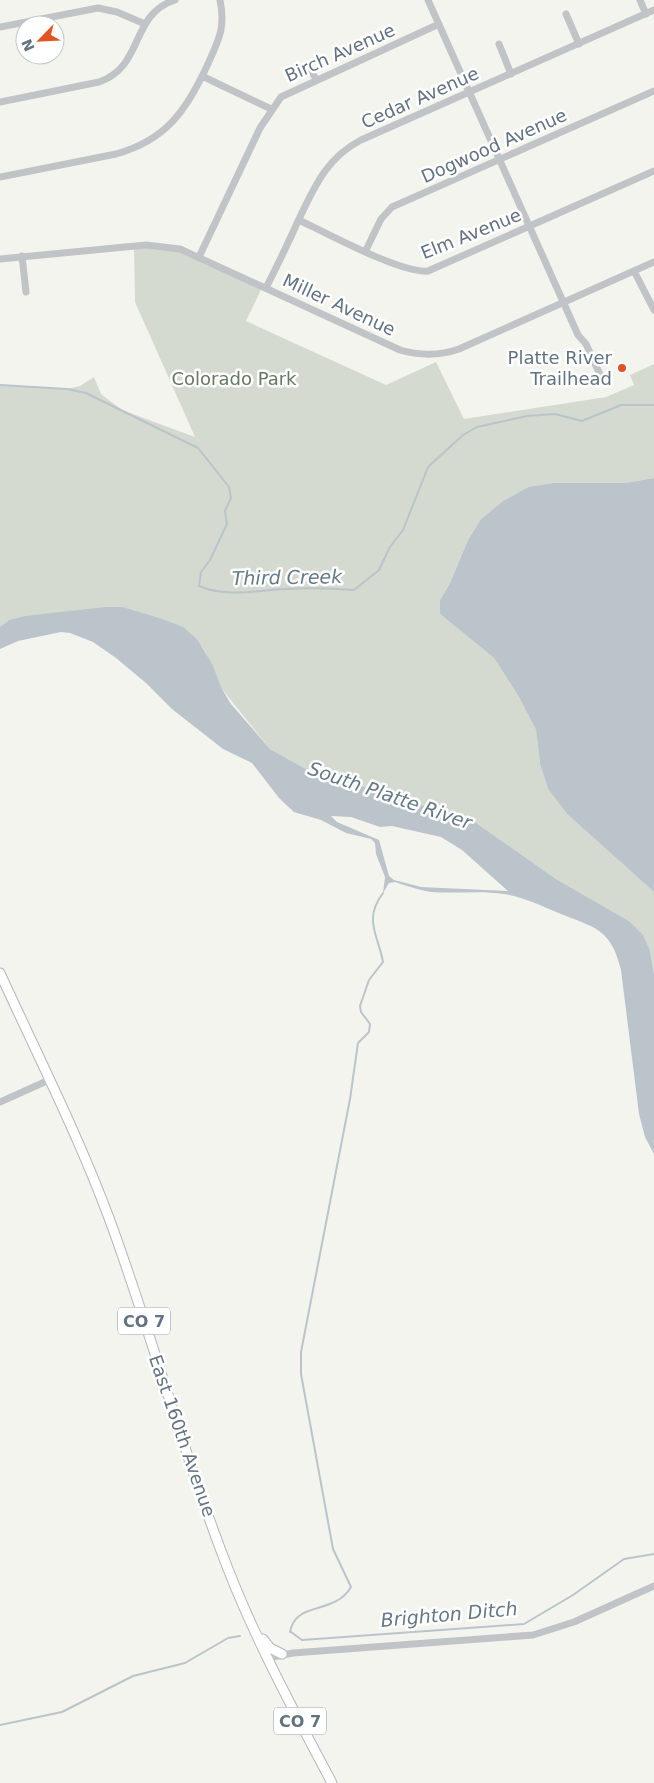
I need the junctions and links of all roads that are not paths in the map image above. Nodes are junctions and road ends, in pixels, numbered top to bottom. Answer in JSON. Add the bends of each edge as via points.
{"nodes":[{"id":1,"x":176,"y":0,"type":"edge"},
{"id":2,"x":220,"y":0,"type":"edge"},
{"id":3,"x":428,"y":0,"type":"edge"},
{"id":4,"x":640,"y":0,"type":"edge"},
{"id":5,"x":654,"y":10,"type":"edge"},
{"id":6,"x":566,"y":14,"type":"dead end"},
{"id":7,"x":646,"y":14,"type":"junction"},
{"id":8,"x":145,"y":24,"type":"junction"},
{"id":9,"x":439,"y":24,"type":"junction"},
{"id":10,"x":0,"y":27,"type":"edge"},
{"id":11,"x":499,"y":44,"type":"dead end"},
{"id":12,"x":579,"y":44,"type":"junction"},
{"id":13,"x":310,"y":68,"type":"dead end"},
{"id":14,"x":511,"y":74,"type":"junction"},
{"id":15,"x":202,"y":76,"type":"junction"},
{"id":16,"x":316,"y":79,"type":"junction"},
{"id":17,"x":654,"y":91,"type":"edge"},
{"id":18,"x":470,"y":92,"type":"junction"},
{"id":19,"x":0,"y":102,"type":"edge"},
{"id":20,"x":271,"y":109,"type":"junction"},
{"id":21,"x":501,"y":160,"type":"junction"},
{"id":22,"x":654,"y":171,"type":"edge"},
{"id":23,"x":0,"y":177,"type":"edge"},
{"id":24,"x":299,"y":220,"type":"junction"},
{"id":25,"x":530,"y":226,"type":"junction"},
{"id":26,"x":366,"y":250,"type":"junction"},
{"id":27,"x":22,"y":256,"type":"junction"},
{"id":28,"x":199,"y":257,"type":"junction"},
{"id":29,"x":0,"y":258,"type":"edge"},
{"id":30,"x":654,"y":262,"type":"edge"},
{"id":31,"x":634,"y":271,"type":"junction"},
{"id":32,"x":266,"y":288,"type":"junction"},
{"id":33,"x":26,"y":292,"type":"dead end"},
{"id":34,"x":564,"y":303,"type":"junction"},
{"id":35,"x":654,"y":310,"type":"edge"},
{"id":36,"x":603,"y":381,"type":"dead end"},
{"id":37,"x":0,"y":973,"type":"edge"},
{"id":38,"x":49,"y":1080,"type":"junction"},
{"id":39,"x":0,"y":1102,"type":"edge"},
{"id":40,"x":654,"y":1586,"type":"edge"},
{"id":41,"x":246,"y":1611,"type":"junction"},
{"id":42,"x":282,"y":1654,"type":"junction"},
{"id":43,"x":268,"y":1658,"type":"junction"},
{"id":44,"x":332,"y":1783,"type":"edge"}],
"edges":[{"from":1,"to":8,"type":"street","via":[[153,12]]},
{"from":2,"to":15,"type":"street","via":[[221,35]]},
{"from":3,"to":9,"type":"street"},
{"from":4,"to":7,"type":"street"},
{"from":5,"to":7,"type":"street","name":"Cedar Avenue"},
{"from":6,"to":12,"type":"street"},
{"from":7,"to":12,"type":"street","name":"Cedar Avenue"},
{"from":8,"to":10,"type":"street","via":[[98,8]]},
{"from":8,"to":19,"type":"street","via":[[126,63],[113,76],[100,82]]},
{"from":9,"to":16,"type":"street","name":"Birch Avenue"},
{"from":9,"to":18,"type":"street"},
{"from":11,"to":14,"type":"street"},
{"from":12,"to":14,"type":"street","name":"Cedar Avenue"},
{"from":13,"to":16,"type":"street"},
{"from":14,"to":18,"type":"street","name":"Cedar Avenue"},
{"from":15,"to":20,"type":"street"},
{"from":15,"to":23,"type":"street","via":[[190,101],[175,120],[160,134],[132,150]]},
{"from":16,"to":20,"type":"street","name":"Birch Avenue","via":[[287,92]]},
{"from":17,"to":21,"type":"street","name":"Dogwood Avenue"},
{"from":18,"to":21,"type":"street"},
{"from":18,"to":24,"type":"street","name":"Cedar Avenue","via":[[361,140],[343,152],[320,176]]},
{"from":20,"to":28,"type":"street","name":"Birch Avenue"},
{"from":21,"to":25,"type":"street"},
{"from":21,"to":26,"type":"street","name":"Dogwood Avenue","via":[[392,207],[380,219]]},
{"from":22,"to":25,"type":"street","name":"Elm Avenue"},
{"from":24,"to":26,"type":"street","name":"Elm Avenue"},
{"from":24,"to":32,"type":"street","name":"Cedar Avenue"},
{"from":25,"to":26,"type":"street","name":"Elm Avenue","via":[[428,271],[406,268]]},
{"from":25,"to":34,"type":"street"},
{"from":27,"to":28,"type":"street","name":"Miller Avenue","via":[[146,245],[180,249]]},
{"from":27,"to":29,"type":"street","name":"Miller Avenue"},
{"from":27,"to":33,"type":"street"},
{"from":28,"to":32,"type":"street","name":"Miller Avenue"},
{"from":30,"to":31,"type":"street","name":"Miller Avenue"},
{"from":31,"to":34,"type":"street","name":"Miller Avenue"},
{"from":31,"to":35,"type":"street"},
{"from":32,"to":34,"type":"street","name":"Miller Avenue","via":[[400,350],[420,355],[459,349]]},
{"from":34,"to":36,"type":"street"},
{"from":37,"to":38,"type":"main road","name":"East 160th Avenue","number":"CO 7"},
{"from":38,"to":39,"type":"street"},
{"from":38,"to":41,"type":"main road","name":"East 160th Avenue","number":"CO 7","via":[[109,1217],[190,1467]]},
{"from":40,"to":42,"type":"street","via":[[574,1622],[533,1635]]},
{"from":41,"to":42,"type":"main road","via":[[267,1644]]},
{"from":41,"to":43,"type":"main road","name":"East 160th Avenue","number":"CO 7"},
{"from":42,"to":43,"type":"street"},
{"from":43,"to":44,"type":"main road","name":"East 160th Avenue","number":"CO 7"}]}
